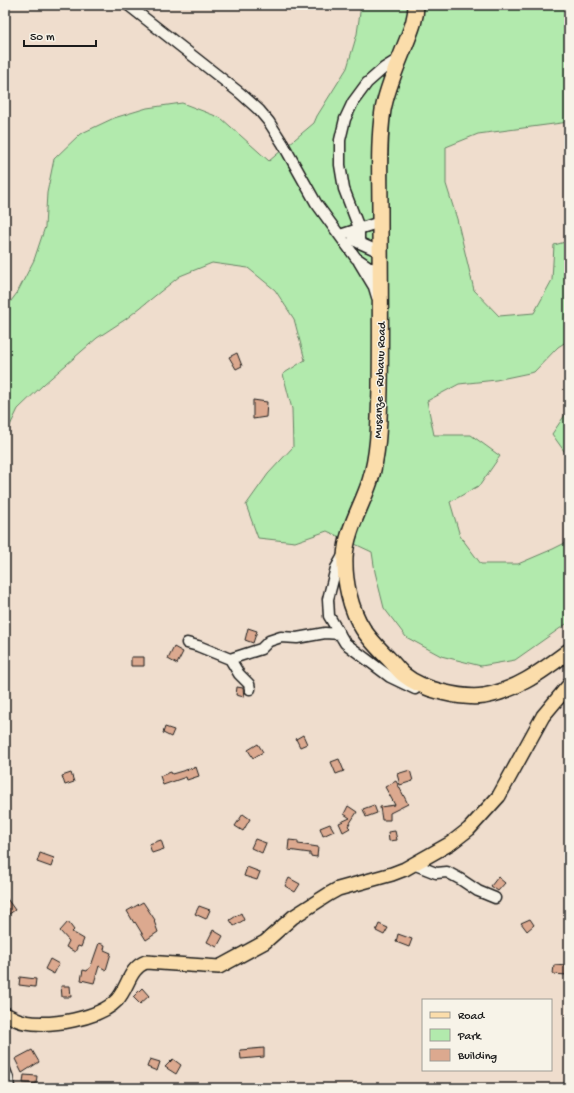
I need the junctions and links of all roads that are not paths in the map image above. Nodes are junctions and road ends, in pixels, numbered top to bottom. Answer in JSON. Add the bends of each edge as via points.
{"nodes":[{"id":1,"x":128,"y":5,"type":"edge"},
{"id":2,"x":416,"y":5,"type":"edge"},
{"id":3,"x":400,"y":58,"type":"junction"},
{"id":4,"x":380,"y":222,"type":"junction"},
{"id":5,"x":359,"y":228,"type":"junction"},
{"id":6,"x":340,"y":235,"type":"junction"},
{"id":7,"x":359,"y":243,"type":"junction"},
{"id":8,"x":380,"y":252,"type":"junction"},
{"id":9,"x":356,"y":258,"type":"junction"},
{"id":10,"x":381,"y":275,"type":"junction"},
{"id":11,"x":381,"y":307,"type":"junction"},
{"id":12,"x":346,"y":551,"type":"junction"},
{"id":13,"x":340,"y":634,"type":"junction"},
{"id":14,"x":188,"y":643,"type":"dead end"},
{"id":15,"x":569,"y":650,"type":"edge"},
{"id":16,"x":230,"y":659,"type":"junction"},
{"id":17,"x":569,"y":685,"type":"edge"},
{"id":18,"x":250,"y":689,"type":"dead end"},
{"id":19,"x":468,"y":697,"type":"junction"},
{"id":20,"x":413,"y":864,"type":"junction"},
{"id":21,"x":495,"y":898,"type":"dead end"},
{"id":22,"x":5,"y":1014,"type":"edge"},
{"id":23,"x":5,"y":1070,"type":"edge"},
{"id":24,"x":9,"y":1088,"type":"edge"}],
"edges":[{"from":1,"to":6,"type":"street","via":[[259,110],[283,144],[316,203]]},
{"from":2,"to":3,"type":"highway","name":"Musanze - Rubavu Road","via":[[416,16]]},
{"from":3,"to":4,"type":"highway","name":"Musanze - Rubavu Road","via":[[383,109]]},
{"from":3,"to":5,"type":"street","via":[[384,68],[364,88],[353,102],[345,119],[340,140],[340,165],[344,189]]},
{"from":4,"to":5,"type":"street"},
{"from":4,"to":8,"type":"highway","name":"Musanze - Rubavu Road"},
{"from":5,"to":6,"type":"street"},
{"from":5,"to":7,"type":"street"},
{"from":6,"to":7,"type":"street"},
{"from":6,"to":9,"type":"street"},
{"from":7,"to":8,"type":"street"},
{"from":8,"to":10,"type":"highway","name":"Musanze - Rubavu Road"},
{"from":9,"to":10,"type":"street"},
{"from":9,"to":11,"type":"street","via":[[374,287]]},
{"from":10,"to":11,"type":"highway","name":"Musanze - Rubavu Road"},
{"from":11,"to":12,"type":"highway","name":"Musanze - Rubavu Road","via":[[378,436],[370,479],[346,544]]},
{"from":12,"to":13,"type":"street","via":[[336,568],[328,599],[330,616]]},
{"from":12,"to":19,"type":"highway","name":"Musanze - Rubavu Road","via":[[348,586],[353,608],[372,641],[405,676],[431,689]]},
{"from":13,"to":16,"type":"street","via":[[281,637],[269,641],[261,648]]},
{"from":13,"to":19,"type":"street","via":[[345,643],[396,680],[420,691]]},
{"from":14,"to":16,"type":"street"},
{"from":15,"to":19,"type":"highway","name":"Musanze - Rubavu Road","via":[[531,678],[512,688],[484,696]]},
{"from":16,"to":18,"type":"street"},
{"from":17,"to":20,"type":"main road","via":[[543,716],[499,796],[462,836]]},
{"from":20,"to":21,"type":"street","via":[[436,873],[447,872]]},
{"from":20,"to":22,"type":"main road","via":[[392,874],[338,889],[293,917],[265,942],[219,967],[146,962],[141,964],[118,999],[101,1012],[67,1022],[40,1023],[25,1022]]},
{"from":23,"to":24,"type":"street"}]}
